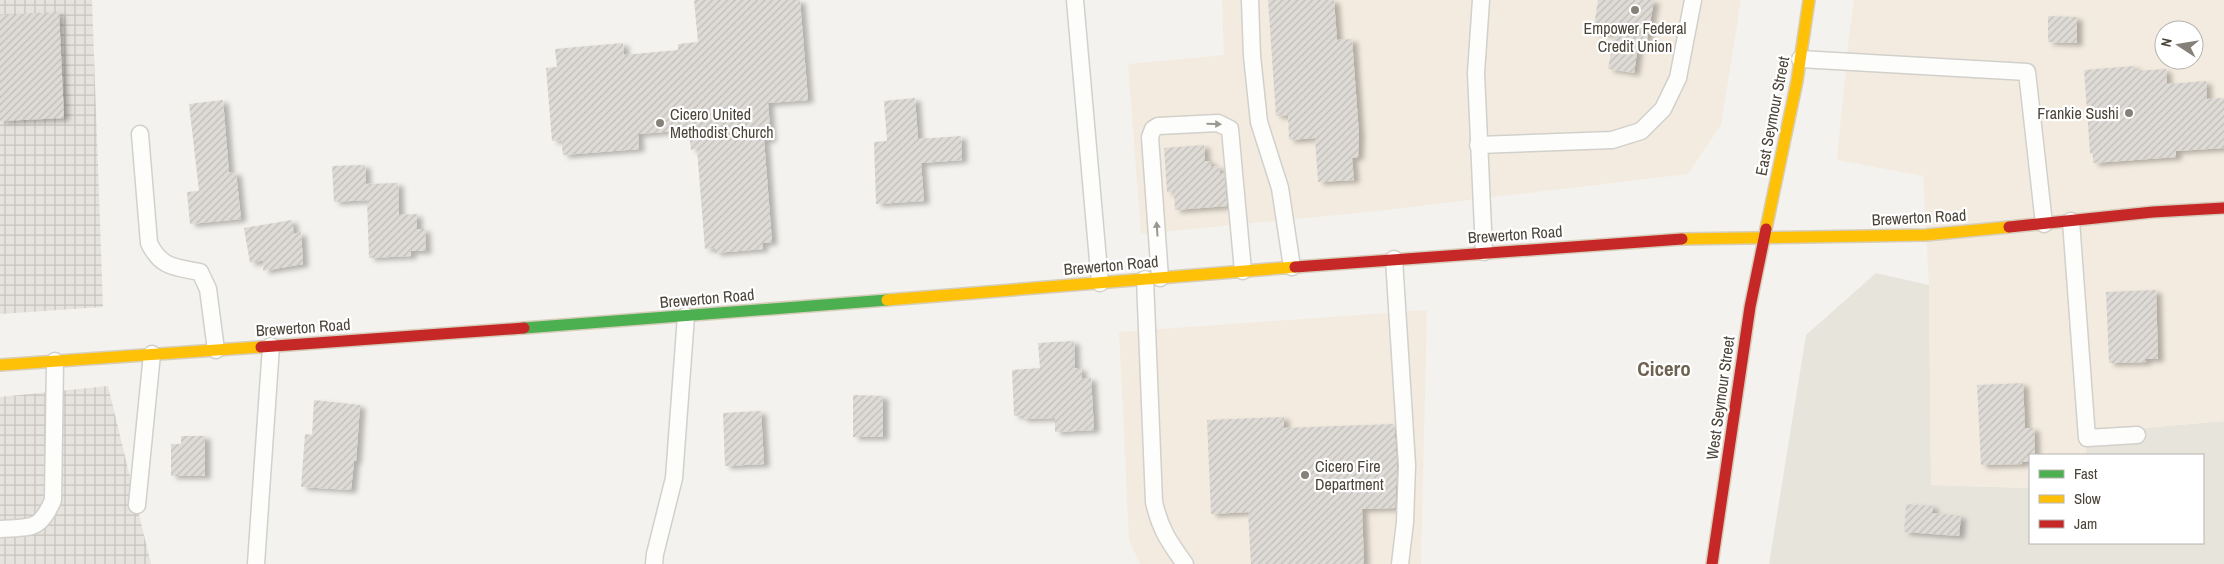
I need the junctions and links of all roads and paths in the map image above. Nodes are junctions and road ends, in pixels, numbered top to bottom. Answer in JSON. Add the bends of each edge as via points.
{"nodes":[{"id":1,"x":1075,"y":0,"type":"edge"},
{"id":2,"x":1250,"y":0,"type":"edge"},
{"id":3,"x":1481,"y":0,"type":"edge"},
{"id":4,"x":1692,"y":0,"type":"edge"},
{"id":5,"x":1809,"y":0,"type":"edge"},
{"id":6,"x":1800,"y":59,"type":"junction"},
{"id":7,"x":140,"y":134,"type":"dead end"},
{"id":8,"x":1478,"y":145,"type":"junction"},
{"id":9,"x":2224,"y":208,"type":"edge"},
{"id":10,"x":2071,"y":221,"type":"junction"},
{"id":11,"x":2044,"y":224,"type":"junction"},
{"id":12,"x":1764,"y":238,"type":"junction"},
{"id":13,"x":1484,"y":252,"type":"junction"},
{"id":14,"x":1394,"y":259,"type":"junction"},
{"id":15,"x":1292,"y":267,"type":"junction"},
{"id":16,"x":1243,"y":271,"type":"junction"},
{"id":17,"x":1153,"y":278,"type":"junction"},
{"id":18,"x":1100,"y":283,"type":"junction"},
{"id":19,"x":686,"y":316,"type":"junction"},
{"id":20,"x":271,"y":346,"type":"junction"},
{"id":21,"x":216,"y":350,"type":"junction"},
{"id":22,"x":152,"y":354,"type":"junction"},
{"id":23,"x":55,"y":361,"type":"junction"},
{"id":24,"x":0,"y":365,"type":"edge"},
{"id":25,"x":2137,"y":435,"type":"dead end"},
{"id":26,"x":137,"y":506,"type":"dead end"},
{"id":27,"x":0,"y":529,"type":"edge"},
{"id":28,"x":256,"y":564,"type":"edge"},
{"id":29,"x":654,"y":564,"type":"edge"},
{"id":30,"x":1185,"y":564,"type":"edge"},
{"id":31,"x":1400,"y":564,"type":"edge"},
{"id":32,"x":1712,"y":564,"type":"edge"}],
"edges":[{"from":1,"to":18,"type":"lane"},
{"from":2,"to":15,"type":"lane","via":[[1259,122],[1280,188]]},
{"from":3,"to":8,"type":"lane","via":[[1476,73]]},
{"from":4,"to":8,"type":"lane","via":[[1678,78],[1663,109],[1641,131],[1612,140]]},
{"from":5,"to":6,"type":"main road","name":"East Seymour Street"},
{"from":6,"to":11,"type":"lane","via":[[2027,72]]},
{"from":6,"to":12,"type":"main road","name":"East Seymour Street"},
{"from":7,"to":21,"type":"lane","via":[[149,243],[165,264],[200,272],[208,289]]},
{"from":8,"to":13,"type":"lane"},
{"from":9,"to":10,"type":"main road","name":"Brewerton Road"},
{"from":10,"to":11,"type":"main road","name":"Brewerton Road"},
{"from":10,"to":25,"type":"lane","via":[[2087,438]]},
{"from":11,"to":12,"type":"main road","name":"Brewerton Road","via":[[1926,235]]},
{"from":12,"to":13,"type":"main road","name":"Brewerton Road","via":[[1683,239]]},
{"from":12,"to":32,"type":"main road","name":"West Seymour Street","via":[[1750,307]]},
{"from":13,"to":14,"type":"main road","name":"Brewerton Road"},
{"from":14,"to":15,"type":"main road","name":"Brewerton Road"},
{"from":14,"to":31,"type":"lane","via":[[1407,465]]},
{"from":15,"to":16,"type":"main road","name":"Brewerton Road"},
{"from":16,"to":17,"type":"main road","name":"Brewerton Road"},
{"from":17,"to":16,"type":"lane","one_way":true,"via":[[1150,137],[1158,126],[1218,123],[1230,129]]},
{"from":17,"to":18,"type":"main road","name":"Brewerton Road"},
{"from":17,"to":30,"type":"lane","via":[[1154,502],[1159,524]]},
{"from":18,"to":19,"type":"main road","name":"Brewerton Road"},
{"from":19,"to":20,"type":"main road","name":"Brewerton Road"},
{"from":19,"to":29,"type":"lane","via":[[674,478]]},
{"from":20,"to":21,"type":"main road","name":"Brewerton Road"},
{"from":20,"to":28,"type":"lane"},
{"from":21,"to":22,"type":"main road","name":"Brewerton Road"},
{"from":22,"to":23,"type":"main road","name":"Brewerton Road"},
{"from":22,"to":26,"type":"lane"},
{"from":23,"to":24,"type":"main road","name":"Brewerton Road"},
{"from":23,"to":27,"type":"lane","via":[[53,500],[46,517],[32,527]]}]}
